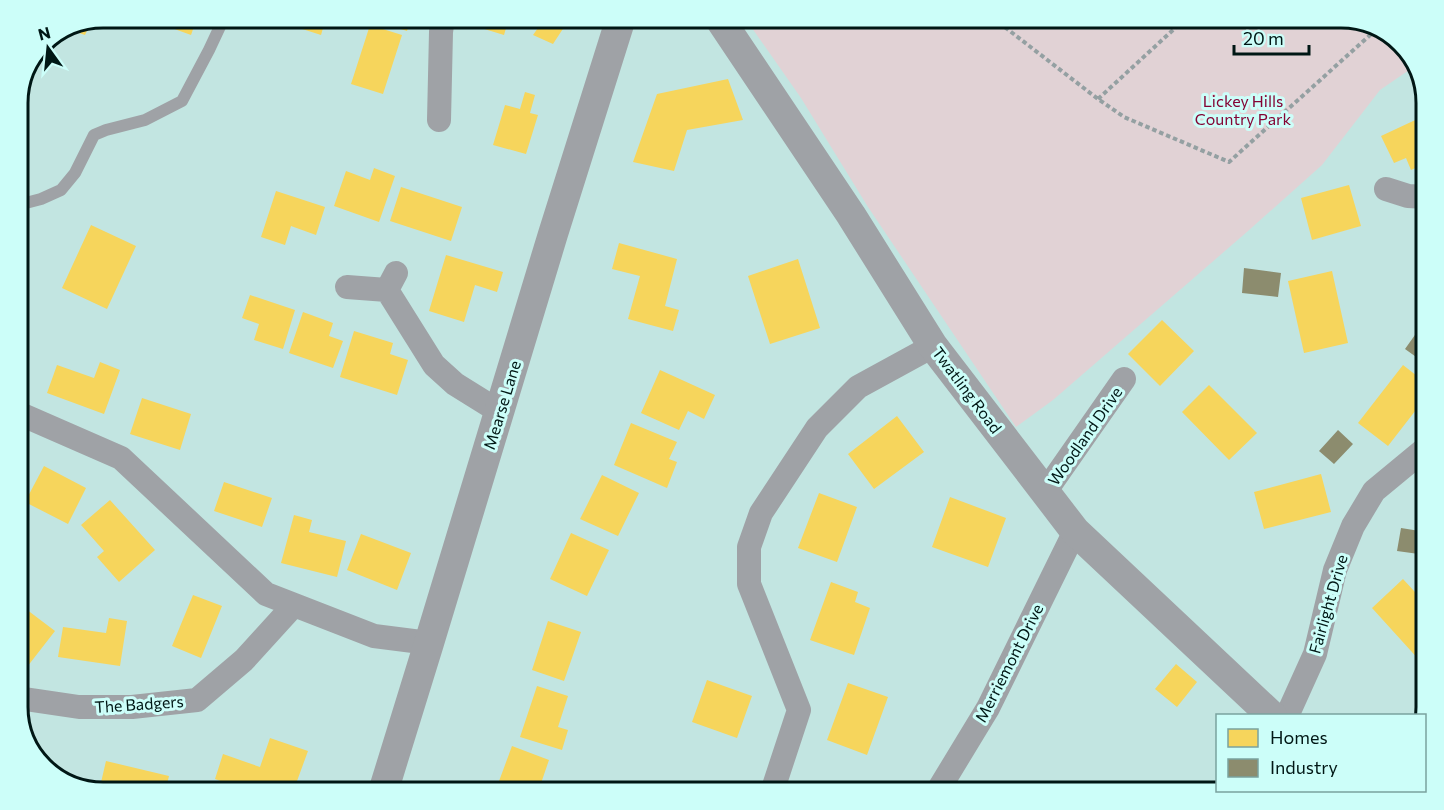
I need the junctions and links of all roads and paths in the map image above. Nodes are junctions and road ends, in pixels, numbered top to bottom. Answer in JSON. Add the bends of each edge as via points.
{"nodes":[{"id":1,"x":219,"y":28,"type":"edge"},
{"id":2,"x":442,"y":28,"type":"edge"},
{"id":3,"x":618,"y":28,"type":"edge"},
{"id":4,"x":726,"y":28,"type":"edge"},
{"id":5,"x":1006,"y":28,"type":"edge"},
{"id":6,"x":1175,"y":28,"type":"edge"},
{"id":7,"x":1370,"y":35,"type":"edge"},
{"id":8,"x":1098,"y":99,"type":"junction"},
{"id":9,"x":439,"y":120,"type":"dead end"},
{"id":10,"x":1386,"y":189,"type":"dead end"},
{"id":11,"x":1415,"y":196,"type":"edge"},
{"id":12,"x":29,"y":202,"type":"edge"},
{"id":13,"x":347,"y":288,"type":"dead end"},
{"id":14,"x":933,"y":346,"type":"junction"},
{"id":15,"x":1124,"y":379,"type":"dead end"},
{"id":16,"x":500,"y":412,"type":"junction"},
{"id":17,"x":29,"y":418,"type":"edge"},
{"id":18,"x":1416,"y":457,"type":"edge"},
{"id":19,"x":1045,"y":492,"type":"junction"},
{"id":20,"x":1075,"y":531,"type":"junction"},
{"id":21,"x":294,"y":605,"type":"junction"},
{"id":22,"x":429,"y":644,"type":"junction"},
{"id":23,"x":29,"y":700,"type":"edge"},
{"id":24,"x":1270,"y":714,"type":"edge"},
{"id":25,"x":1288,"y":714,"type":"edge"},
{"id":26,"x":386,"y":782,"type":"edge"},
{"id":27,"x":775,"y":782,"type":"edge"},
{"id":28,"x":943,"y":782,"type":"edge"}],
"edges":[{"from":1,"to":12,"type":"lane","via":[[182,100],[145,120],[94,135],[75,173],[61,190]]},
{"from":2,"to":9,"type":"street"},
{"from":3,"to":16,"type":"street","name":"Mearse Lane"},
{"from":4,"to":14,"type":"street","name":"Twatling Road"},
{"from":5,"to":8,"type":"path"},
{"from":6,"to":8,"type":"path"},
{"from":7,"to":8,"type":"path","via":[[1229,162],[1124,117]]},
{"from":10,"to":11,"type":"street"},
{"from":13,"to":16,"type":"street","via":[[391,282],[434,365],[455,384]]},
{"from":14,"to":19,"type":"street","name":"Twatling Road"},
{"from":14,"to":27,"type":"street","via":[[858,387],[817,428],[761,513],[749,547],[749,584],[799,710]]},
{"from":15,"to":19,"type":"street","name":"Woodland Drive"},
{"from":16,"to":22,"type":"street","name":"Mearse Lane"},
{"from":17,"to":21,"type":"street","via":[[121,458],[266,594]]},
{"from":18,"to":25,"type":"street","name":"Fairlight Drive","via":[[1374,491],[1353,526],[1335,570],[1315,654]]},
{"from":19,"to":20,"type":"street","name":"Twatling Road"},
{"from":20,"to":24,"type":"street","name":"Twatling Road"},
{"from":20,"to":28,"type":"street","name":"Merriemont Drive","via":[[988,708]]},
{"from":21,"to":22,"type":"street","via":[[374,636]]},
{"from":21,"to":23,"type":"street","name":"The Badgers","via":[[244,660],[197,700],[132,707],[79,707]]},
{"from":22,"to":26,"type":"street","name":"Mearse Lane"}]}
